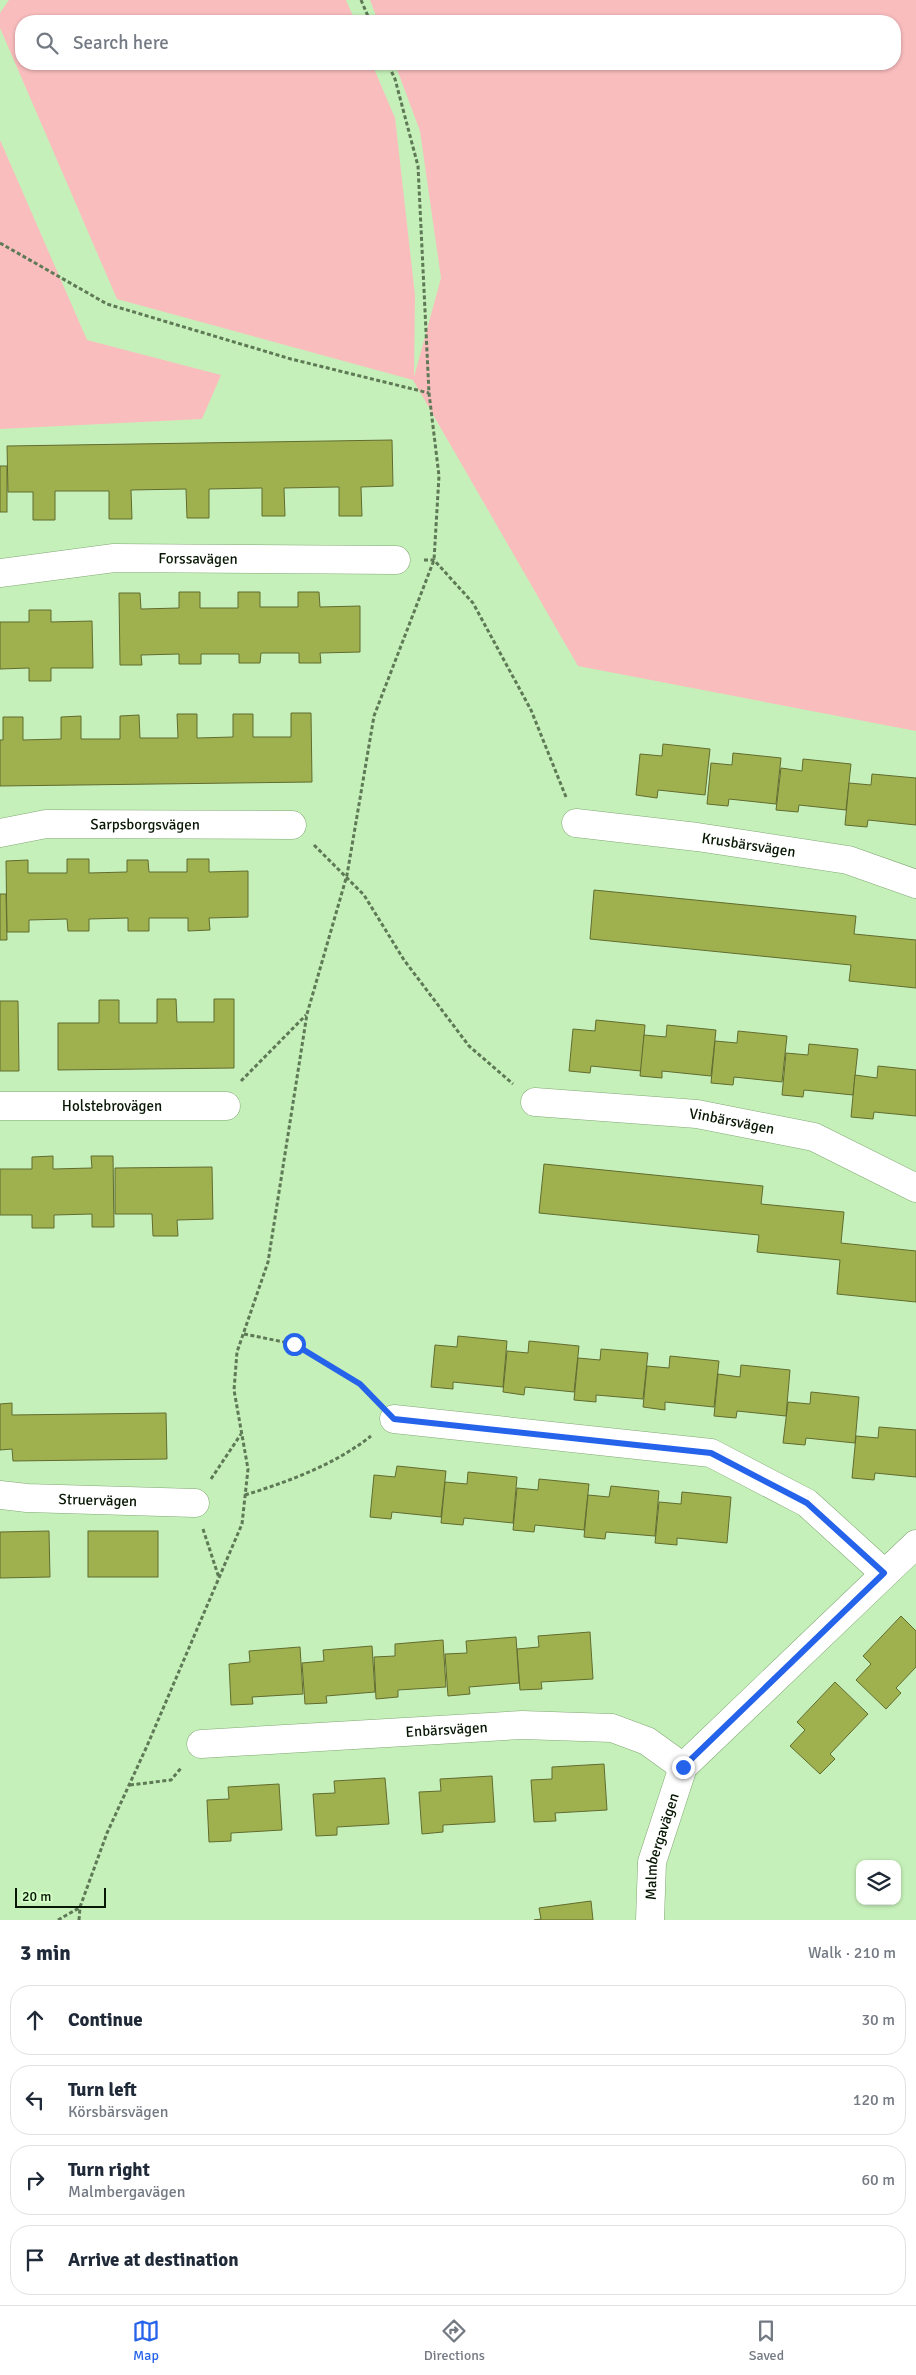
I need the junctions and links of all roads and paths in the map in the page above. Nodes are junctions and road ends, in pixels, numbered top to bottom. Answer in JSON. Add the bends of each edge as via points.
{"nodes":[{"id":1,"x":361,"y":0,"type":"edge"},
{"id":2,"x":367,"y":15,"type":"edge"},
{"id":3,"x":391,"y":70,"type":"edge"},
{"id":4,"x":0,"y":243,"type":"edge"},
{"id":5,"x":429,"y":392,"type":"junction"},
{"id":6,"x":396,"y":560,"type":"joint"},
{"id":7,"x":434,"y":560,"type":"junction"},
{"id":8,"x":0,"y":573,"type":"edge"},
{"id":9,"x":292,"y":824,"type":"joint"},
{"id":10,"x":576,"y":824,"type":"joint"},
{"id":11,"x":0,"y":833,"type":"edge"},
{"id":12,"x":347,"y":875,"type":"junction"},
{"id":13,"x":916,"y":884,"type":"edge"},
{"id":14,"x":307,"y":1014,"type":"junction"},
{"id":15,"x":535,"y":1102,"type":"joint"},
{"id":16,"x":0,"y":1106,"type":"edge"},
{"id":17,"x":226,"y":1106,"type":"joint"},
{"id":18,"x":916,"y":1188,"type":"edge"},
{"id":19,"x":244,"y":1334,"type":"junction"},
{"id":20,"x":394,"y":1419,"type":"junction"},
{"id":21,"x":242,"y":1434,"type":"junction"},
{"id":22,"x":0,"y":1494,"type":"edge"},
{"id":23,"x":245,"y":1495,"type":"junction"},
{"id":24,"x":195,"y":1504,"type":"junction"},
{"id":25,"x":916,"y":1544,"type":"edge"},
{"id":26,"x":884,"y":1573,"type":"junction"},
{"id":27,"x":219,"y":1579,"type":"junction"},
{"id":28,"x":201,"y":1744,"type":"joint"},
{"id":29,"x":683,"y":1767,"type":"junction"},
{"id":30,"x":129,"y":1785,"type":"junction"},
{"id":31,"x":80,"y":1907,"type":"junction"},
{"id":32,"x":58,"y":1920,"type":"edge"},
{"id":33,"x":79,"y":1920,"type":"edge"},
{"id":34,"x":650,"y":1920,"type":"edge"}],
"edges":[{"from":1,"to":2,"type":"path"},
{"from":3,"to":5,"type":"path","via":[[418,166]]},
{"from":4,"to":5,"type":"path","via":[[108,304],[291,359]]},
{"from":5,"to":7,"type":"path","via":[[440,476]]},
{"from":6,"to":7,"type":"path"},
{"from":6,"to":8,"type":"street","name":"Forssavägen","via":[[114,558]]},
{"from":7,"to":10,"type":"path","via":[[472,602],[531,710]]},
{"from":7,"to":12,"type":"path","via":[[374,716]]},
{"from":9,"to":11,"type":"street","name":"Sarpsborgsvägen","via":[[46,824]]},
{"from":9,"to":12,"type":"path"},
{"from":10,"to":13,"type":"street","name":"Krusbärsvägen","via":[[848,860]]},
{"from":12,"to":14,"type":"path"},
{"from":12,"to":15,"type":"path","via":[[364,895],[404,960],[469,1046]]},
{"from":14,"to":17,"type":"path","via":[[244,1076]]},
{"from":14,"to":19,"type":"path","via":[[268,1262]]},
{"from":15,"to":18,"type":"street","name":"Vinbärsvägen","via":[[697,1114],[814,1137]]},
{"from":16,"to":17,"type":"street","name":"Holstebrovägen"},
{"from":19,"to":20,"type":"path","via":[[294,1344],[360,1384]]},
{"from":19,"to":21,"type":"path","via":[[238,1352],[234,1390]]},
{"from":20,"to":23,"type":"path","via":[[355,1449],[294,1480]]},
{"from":20,"to":26,"type":"street","via":[[711,1453],[807,1503]]},
{"from":21,"to":23,"type":"path","via":[[248,1468]]},
{"from":21,"to":24,"type":"path"},
{"from":22,"to":24,"type":"street","name":"Struervägen","via":[[27,1498]]},
{"from":23,"to":27,"type":"path","via":[[242,1524]]},
{"from":24,"to":27,"type":"path"},
{"from":25,"to":26,"type":"street","name":"Malmbergavägen"},
{"from":26,"to":29,"type":"street","name":"Malmbergavägen"},
{"from":27,"to":30,"type":"path"},
{"from":28,"to":29,"type":"street","name":"Enbärsvägen","via":[[522,1725],[612,1728],[647,1741]]},
{"from":28,"to":30,"type":"path","via":[[171,1780]]},
{"from":29,"to":34,"type":"street","name":"Malmbergavägen","via":[[652,1862]]},
{"from":30,"to":31,"type":"path","via":[[107,1832]]},
{"from":31,"to":32,"type":"path"},
{"from":31,"to":33,"type":"path"}]}
